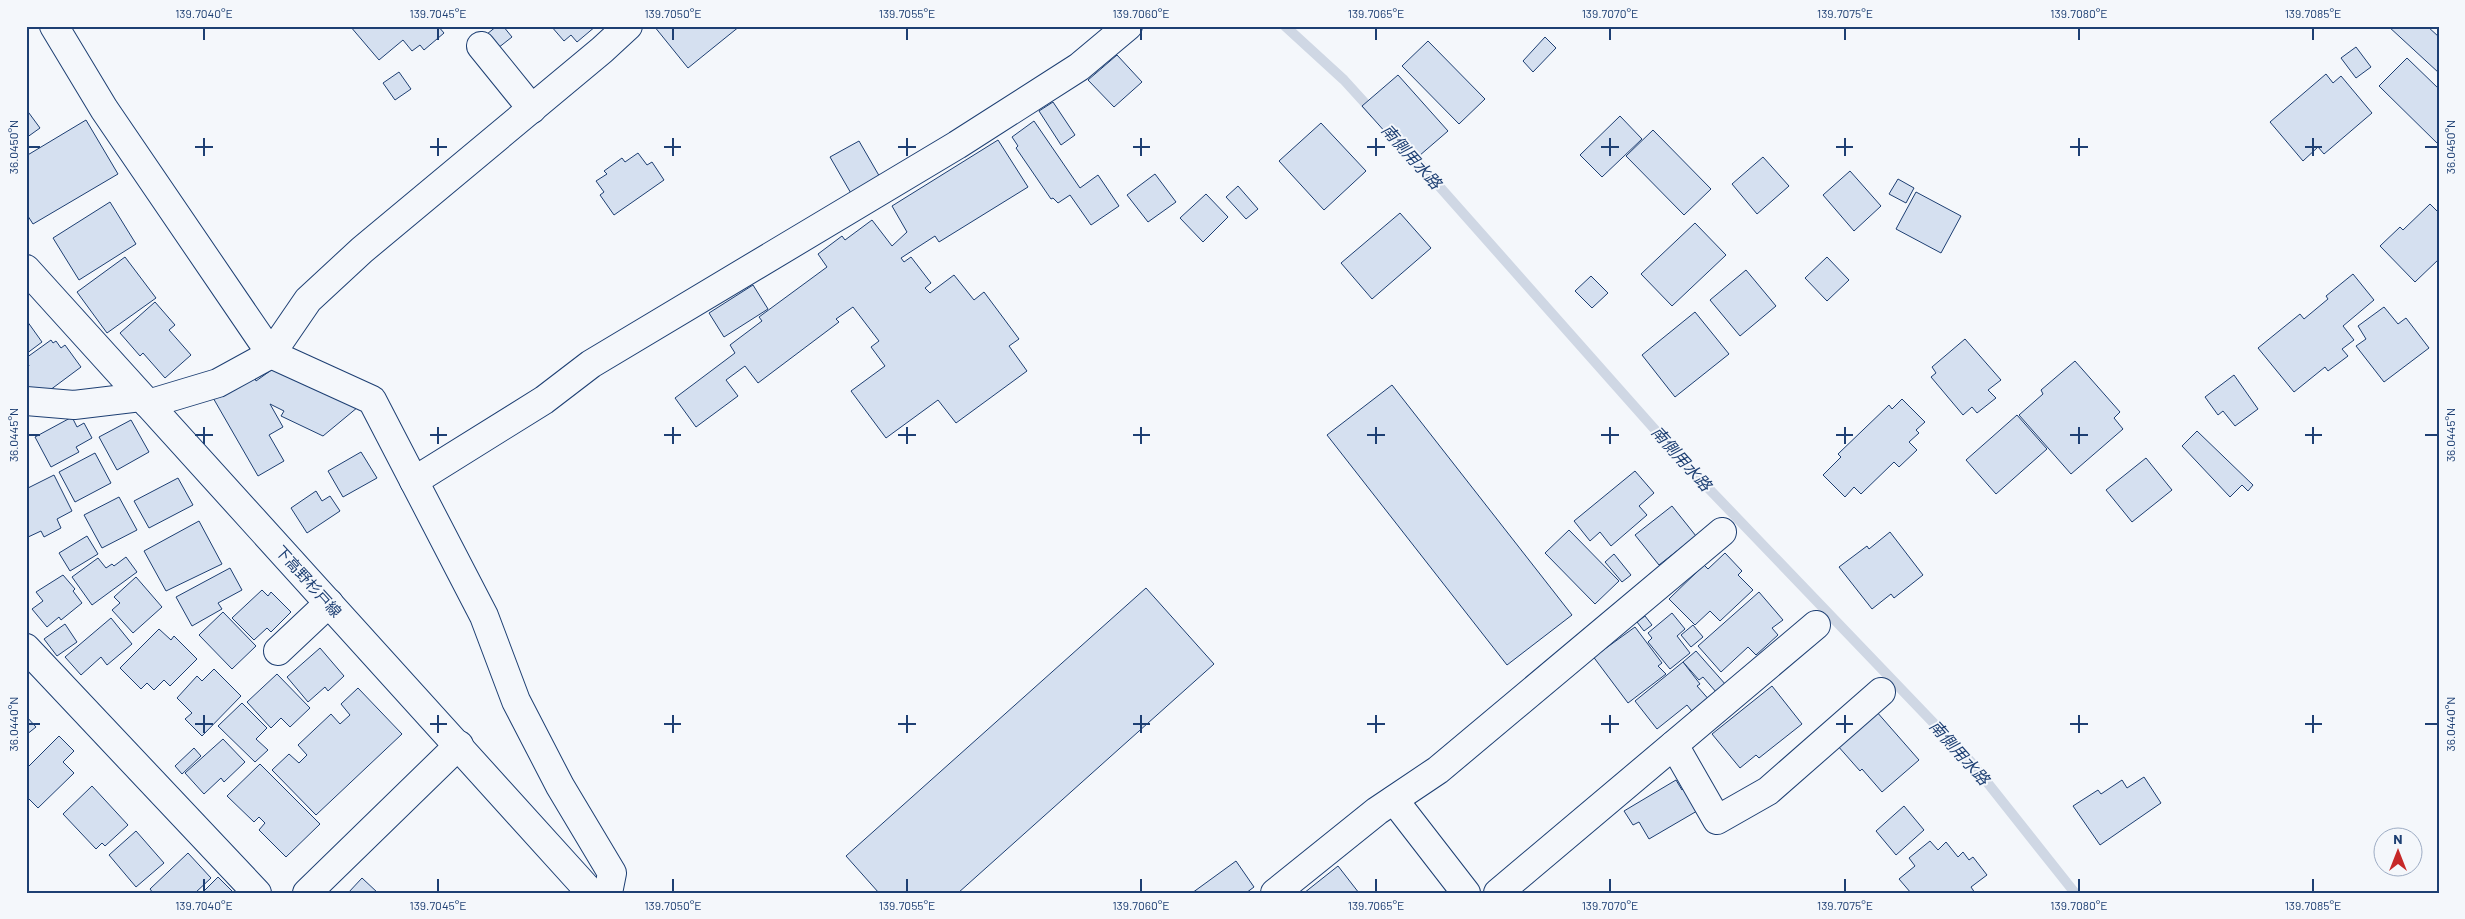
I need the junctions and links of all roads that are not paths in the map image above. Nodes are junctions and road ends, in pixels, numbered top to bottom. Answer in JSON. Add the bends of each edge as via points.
{"nodes":[{"id":1,"x":54,"y":26,"type":"edge"},
{"id":2,"x":628,"y":26,"type":"edge"},
{"id":3,"x":1128,"y":26,"type":"edge"},
{"id":4,"x":481,"y":46,"type":"dead end"},
{"id":5,"x":532,"y":109,"type":"junction"},
{"id":6,"x":26,"y":269,"type":"edge"},
{"id":7,"x":271,"y":354,"type":"junction"},
{"id":8,"x":26,"y":401,"type":"edge"},
{"id":9,"x":144,"y":401,"type":"junction"},
{"id":10,"x":414,"y":481,"type":"junction"},
{"id":11,"x":1722,"y":532,"type":"dead end"},
{"id":12,"x":329,"y":603,"type":"junction"},
{"id":13,"x":1816,"y":625,"type":"dead end"},
{"id":14,"x":26,"y":648,"type":"edge"},
{"id":15,"x":278,"y":651,"type":"dead end"},
{"id":16,"x":1881,"y":692,"type":"dead end"},
{"id":17,"x":1674,"y":745,"type":"junction"},
{"id":18,"x":459,"y":746,"type":"junction"},
{"id":19,"x":1394,"y":800,"type":"junction"},
{"id":20,"x":257,"y":893,"type":"edge"},
{"id":21,"x":307,"y":893,"type":"edge"},
{"id":22,"x":591,"y":893,"type":"edge"},
{"id":23,"x":608,"y":893,"type":"edge"},
{"id":24,"x":1275,"y":893,"type":"edge"},
{"id":25,"x":1466,"y":893,"type":"edge"},
{"id":26,"x":1498,"y":893,"type":"edge"}],
"edges":[{"from":1,"to":7,"type":"street","via":[[104,109]]},
{"from":2,"to":5,"type":"street"},
{"from":3,"to":10,"type":"street","via":[[1079,67],[957,145],[591,364],[544,400]]},
{"from":4,"to":5,"type":"street"},
{"from":5,"to":7,"type":"street","via":[[362,250],[308,300]]},
{"from":6,"to":9,"type":"street","name":"下高野杉戸線"},
{"from":7,"to":9,"type":"street","via":[[218,383]]},
{"from":7,"to":10,"type":"street","via":[[372,400]]},
{"from":8,"to":9,"type":"street","via":[[74,406]]},
{"from":9,"to":12,"type":"street","name":"下高野杉戸線"},
{"from":10,"to":23,"type":"street","via":[[484,616],[520,710],[560,786],[612,873]]},
{"from":11,"to":19,"type":"street","via":[[1438,770]]},
{"from":12,"to":15,"type":"street"},
{"from":12,"to":18,"type":"street","name":"下高野杉戸線"},
{"from":13,"to":17,"type":"street"},
{"from":14,"to":20,"type":"street"},
{"from":16,"to":17,"type":"street","via":[[1768,791],[1717,820]]},
{"from":17,"to":26,"type":"street"},
{"from":18,"to":21,"type":"street"},
{"from":18,"to":22,"type":"street","name":"下高野杉戸線"},
{"from":19,"to":24,"type":"street"},
{"from":19,"to":25,"type":"street"}]}
